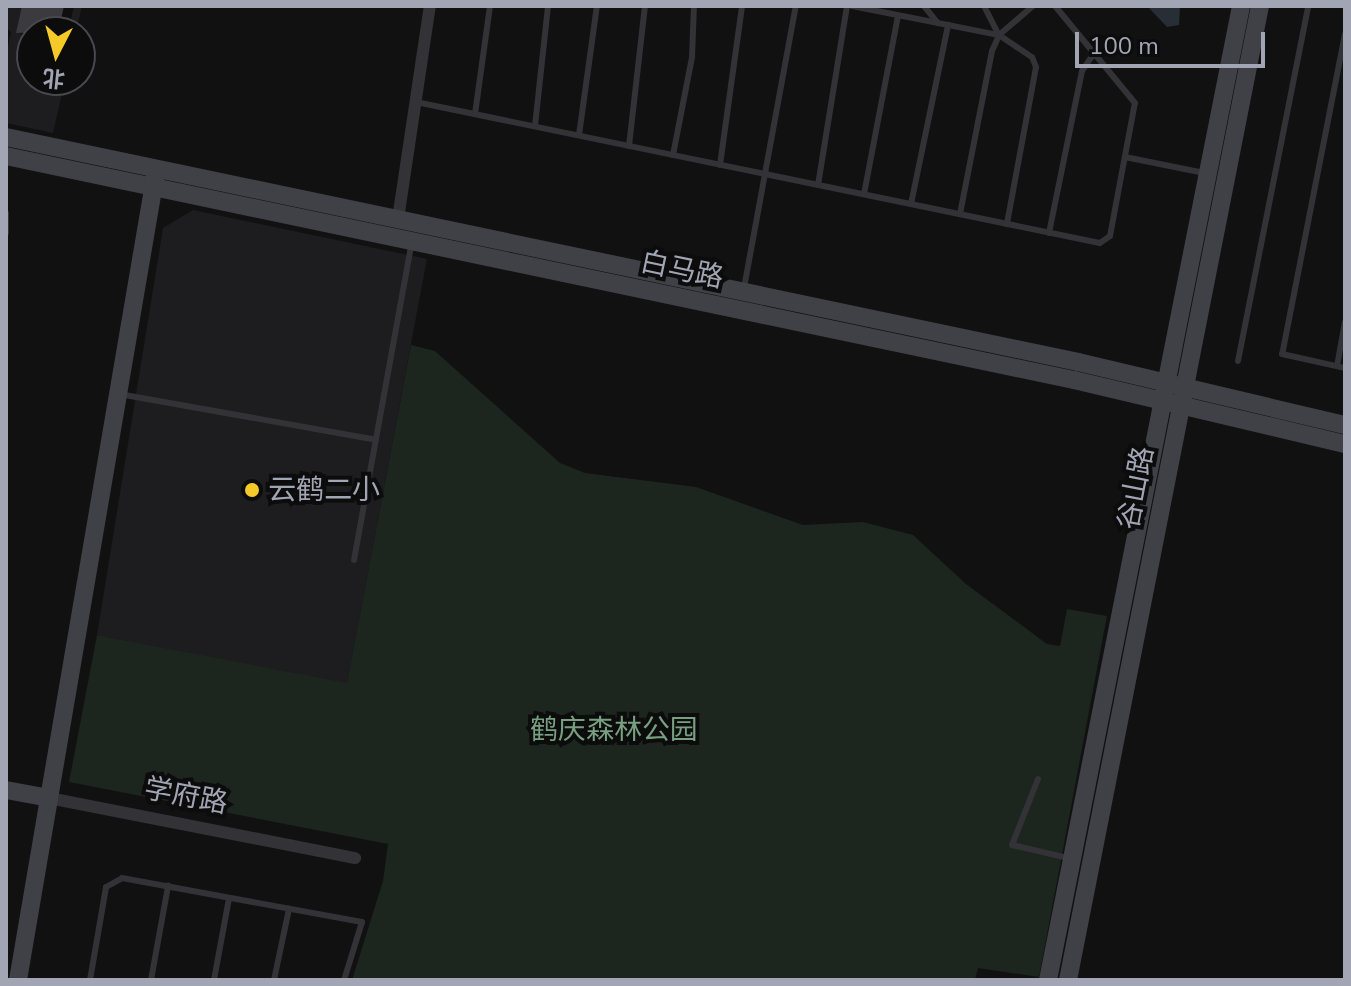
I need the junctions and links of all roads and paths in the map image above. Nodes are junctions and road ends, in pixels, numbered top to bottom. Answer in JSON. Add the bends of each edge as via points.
{"nodes":[{"id":1,"x":430,"y":6,"type":"edge"},
{"id":2,"x":490,"y":6,"type":"edge"},
{"id":3,"x":548,"y":6,"type":"edge"},
{"id":4,"x":597,"y":6,"type":"edge"},
{"id":5,"x":645,"y":6,"type":"edge"},
{"id":6,"x":694,"y":6,"type":"edge"},
{"id":7,"x":742,"y":6,"type":"edge"},
{"id":8,"x":796,"y":6,"type":"edge"},
{"id":9,"x":850,"y":6,"type":"edge"},
{"id":10,"x":924,"y":6,"type":"edge"},
{"id":11,"x":984,"y":6,"type":"edge"},
{"id":12,"x":1033,"y":6,"type":"edge"},
{"id":13,"x":1055,"y":6,"type":"edge"},
{"id":14,"x":1241,"y":6,"type":"edge"},
{"id":15,"x":1260,"y":6,"type":"edge"},
{"id":16,"x":1308,"y":6,"type":"edge"},
{"id":17,"x":898,"y":15,"type":"junction"},
{"id":18,"x":938,"y":23,"type":"junction"},
{"id":19,"x":948,"y":25,"type":"junction"},
{"id":20,"x":1345,"y":34,"type":"edge"},
{"id":21,"x":999,"y":35,"type":"junction"},
{"id":22,"x":1094,"y":53,"type":"junction"},
{"id":23,"x":416,"y":102,"type":"junction"},
{"id":24,"x":475,"y":114,"type":"junction"},
{"id":25,"x":535,"y":126,"type":"junction"},
{"id":26,"x":579,"y":135,"type":"junction"},
{"id":27,"x":6,"y":137,"type":"edge"},
{"id":28,"x":629,"y":146,"type":"junction"},
{"id":29,"x":673,"y":155,"type":"junction"},
{"id":30,"x":6,"y":156,"type":"edge"},
{"id":31,"x":1125,"y":157,"type":"junction"},
{"id":32,"x":720,"y":165,"type":"junction"},
{"id":33,"x":1207,"y":174,"type":"junction"},
{"id":34,"x":768,"y":175,"type":"junction"},
{"id":35,"x":155,"y":178,"type":"junction"},
{"id":36,"x":818,"y":185,"type":"junction"},
{"id":37,"x":864,"y":194,"type":"junction"},
{"id":38,"x":911,"y":204,"type":"junction"},
{"id":39,"x":6,"y":213,"type":"edge"},
{"id":40,"x":960,"y":214,"type":"junction"},
{"id":41,"x":398,"y":219,"type":"junction"},
{"id":42,"x":1007,"y":224,"type":"junction"},
{"id":43,"x":6,"y":233,"type":"edge"},
{"id":44,"x":1049,"y":233,"type":"junction"},
{"id":45,"x":411,"y":241,"type":"junction"},
{"id":46,"x":743,"y":292,"type":"junction"},
{"id":47,"x":1345,"y":322,"type":"edge"},
{"id":48,"x":1238,"y":361,"type":"dead end"},
{"id":49,"x":1337,"y":366,"type":"junction"},
{"id":50,"x":1345,"y":368,"type":"edge"},
{"id":51,"x":118,"y":394,"type":"junction"},
{"id":52,"x":1173,"y":395,"type":"junction"},
{"id":53,"x":1345,"y":425,"type":"edge"},
{"id":54,"x":376,"y":440,"type":"junction"},
{"id":55,"x":1345,"y":444,"type":"edge"},
{"id":56,"x":354,"y":560,"type":"dead end"},
{"id":57,"x":1038,"y":779,"type":"dead end"},
{"id":58,"x":6,"y":790,"type":"edge"},
{"id":59,"x":49,"y":798,"type":"junction"},
{"id":60,"x":355,"y":858,"type":"dead end"},
{"id":61,"x":1072,"y":859,"type":"junction"},
{"id":62,"x":168,"y":886,"type":"junction"},
{"id":63,"x":229,"y":898,"type":"junction"},
{"id":64,"x":289,"y":909,"type":"junction"},
{"id":65,"x":18,"y":980,"type":"edge"},
{"id":66,"x":90,"y":980,"type":"edge"},
{"id":67,"x":151,"y":980,"type":"edge"},
{"id":68,"x":214,"y":980,"type":"edge"},
{"id":69,"x":274,"y":980,"type":"edge"},
{"id":70,"x":344,"y":980,"type":"edge"},
{"id":71,"x":1048,"y":980,"type":"edge"},
{"id":72,"x":1068,"y":980,"type":"edge"}],
"edges":[{"from":1,"to":23,"type":"street"},
{"from":2,"to":24,"type":"lane"},
{"from":3,"to":25,"type":"lane"},
{"from":4,"to":26,"type":"lane"},
{"from":5,"to":28,"type":"lane"},
{"from":6,"to":29,"type":"lane","via":[[692,57]]},
{"from":7,"to":32,"type":"lane"},
{"from":8,"to":34,"type":"lane"},
{"from":9,"to":17,"type":"lane"},
{"from":9,"to":36,"type":"lane"},
{"from":10,"to":18,"type":"lane"},
{"from":11,"to":21,"type":"lane"},
{"from":12,"to":21,"type":"lane"},
{"from":13,"to":22,"type":"lane"},
{"from":14,"to":33,"type":"street","name":"谷山路"},
{"from":15,"to":52,"type":"street","name":"谷山路"},
{"from":16,"to":48,"type":"lane"},
{"from":17,"to":18,"type":"lane"},
{"from":17,"to":37,"type":"lane"},
{"from":18,"to":19,"type":"lane"},
{"from":19,"to":21,"type":"lane"},
{"from":19,"to":38,"type":"lane"},
{"from":20,"to":49,"type":"lane","via":[[1282,354]]},
{"from":21,"to":40,"type":"lane"},
{"from":21,"to":42,"type":"lane","via":[[1029,52],[1036,67]]},
{"from":22,"to":31,"type":"lane","via":[[1133,99]]},
{"from":22,"to":44,"type":"lane","via":[[1082,71]]},
{"from":23,"to":24,"type":"lane"},
{"from":23,"to":41,"type":"street"},
{"from":24,"to":25,"type":"lane"},
{"from":25,"to":26,"type":"lane"},
{"from":26,"to":28,"type":"lane"},
{"from":27,"to":35,"type":"street","name":"白马路"},
{"from":28,"to":29,"type":"lane"},
{"from":29,"to":32,"type":"lane"},
{"from":30,"to":35,"type":"street","name":"白马路"},
{"from":31,"to":33,"type":"lane"},
{"from":31,"to":44,"type":"lane","via":[[1110,236],[1100,243]]},
{"from":32,"to":34,"type":"lane"},
{"from":33,"to":52,"type":"street","name":"谷山路"},
{"from":34,"to":36,"type":"lane"},
{"from":34,"to":46,"type":"lane"},
{"from":35,"to":41,"type":"street","name":"白马路"},
{"from":35,"to":45,"type":"street","name":"白马路"},
{"from":35,"to":51,"type":"street"},
{"from":36,"to":37,"type":"lane"},
{"from":37,"to":38,"type":"lane"},
{"from":38,"to":40,"type":"lane"},
{"from":39,"to":43,"type":"lane"},
{"from":40,"to":42,"type":"lane"},
{"from":41,"to":46,"type":"street","name":"白马路"},
{"from":42,"to":44,"type":"lane"},
{"from":45,"to":52,"type":"street","name":"白马路"},
{"from":45,"to":54,"type":"lane"},
{"from":46,"to":52,"type":"street","name":"白马路"},
{"from":47,"to":49,"type":"lane"},
{"from":49,"to":50,"type":"lane"},
{"from":51,"to":54,"type":"lane"},
{"from":51,"to":59,"type":"street"},
{"from":52,"to":53,"type":"street","name":"白马路"},
{"from":52,"to":55,"type":"street","name":"白马路"},
{"from":52,"to":61,"type":"street","name":"谷山路"},
{"from":52,"to":72,"type":"street","name":"谷山路"},
{"from":54,"to":56,"type":"lane"},
{"from":57,"to":61,"type":"lane","via":[[1012,845]]},
{"from":58,"to":59,"type":"street","name":"学府路"},
{"from":59,"to":60,"type":"street","name":"学府路"},
{"from":59,"to":65,"type":"street"},
{"from":61,"to":71,"type":"street","name":"谷山路"},
{"from":62,"to":63,"type":"lane"},
{"from":62,"to":66,"type":"lane","via":[[122,878],[106,887]]},
{"from":62,"to":67,"type":"lane"},
{"from":63,"to":64,"type":"lane"},
{"from":63,"to":68,"type":"lane"},
{"from":64,"to":69,"type":"lane"},
{"from":64,"to":70,"type":"lane","via":[[362,922]]}]}
